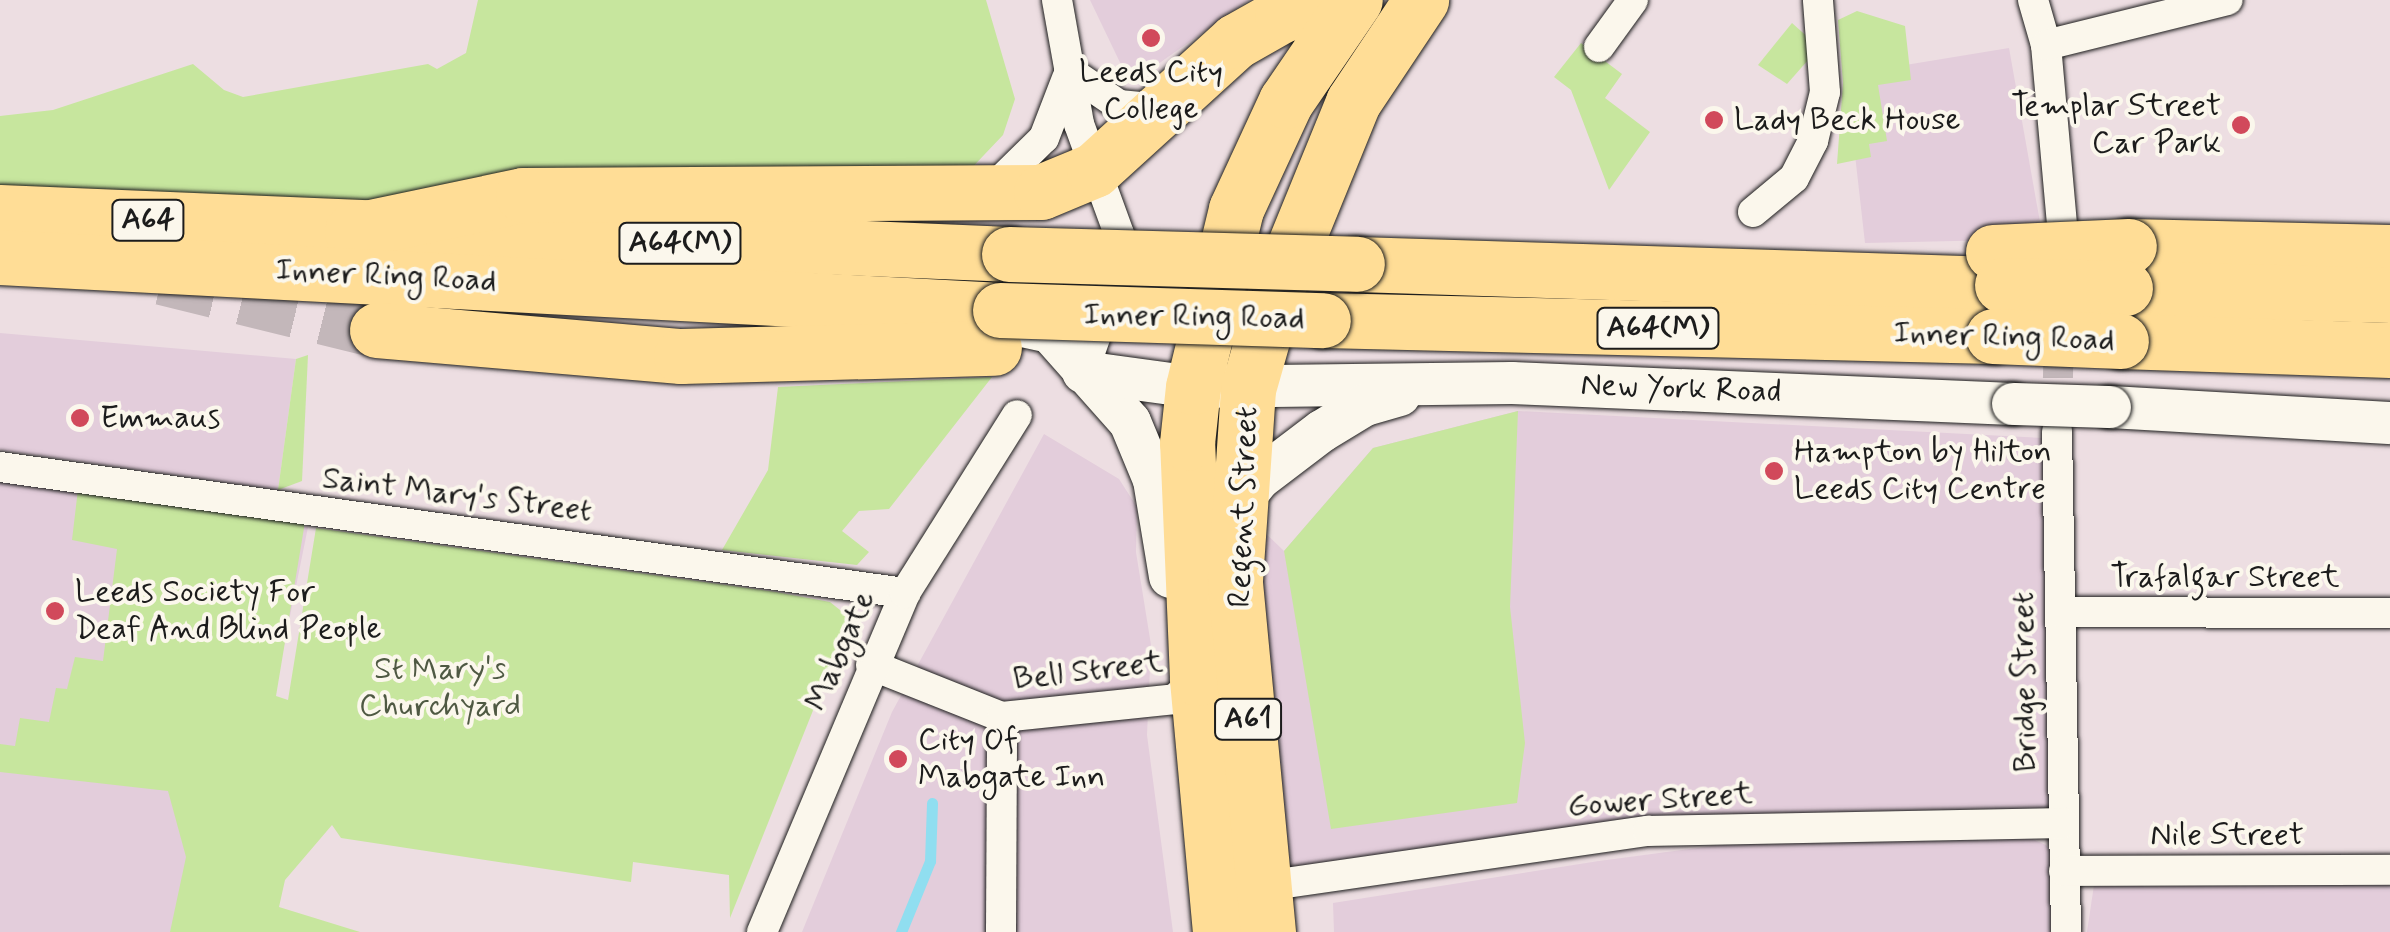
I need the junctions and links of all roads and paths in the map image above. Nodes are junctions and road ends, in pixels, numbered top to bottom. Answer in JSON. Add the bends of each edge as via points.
{"nodes":[{"id":1,"x":1057,"y":0,"type":"edge"},
{"id":2,"x":1331,"y":0,"type":"edge"},
{"id":3,"x":1355,"y":0,"type":"edge"},
{"id":4,"x":1421,"y":0,"type":"edge"},
{"id":5,"x":1633,"y":0,"type":"edge"},
{"id":6,"x":1818,"y":0,"type":"edge"},
{"id":7,"x":2032,"y":0,"type":"edge"},
{"id":8,"x":2228,"y":0,"type":"edge"},
{"id":9,"x":2046,"y":45,"type":"junction"},
{"id":10,"x":1600,"y":48,"type":"dead end"},
{"id":11,"x":1069,"y":70,"type":"junction"},
{"id":12,"x":1176,"y":92,"type":"junction"},
{"id":13,"x":1094,"y":170,"type":"junction"},
{"id":14,"x":984,"y":195,"type":"junction"},
{"id":15,"x":0,"y":212,"type":"edge"},
{"id":16,"x":1753,"y":212,"type":"dead end"},
{"id":17,"x":2062,"y":226,"type":"dead end"},
{"id":18,"x":352,"y":231,"type":"junction"},
{"id":19,"x":2390,"y":252,"type":"edge"},
{"id":20,"x":0,"y":257,"type":"edge"},
{"id":21,"x":1993,"y":291,"type":"junction"},
{"id":22,"x":2125,"y":291,"type":"junction"},
{"id":23,"x":2390,"y":295,"type":"edge"},
{"id":24,"x":996,"y":326,"type":"junction"},
{"id":25,"x":377,"y":330,"type":"tunnel mouth"},
{"id":26,"x":2390,"y":350,"type":"edge"},
{"id":27,"x":1083,"y":372,"type":"junction"},
{"id":28,"x":1439,"y":383,"type":"junction"},
{"id":29,"x":1193,"y":387,"type":"junction"},
{"id":30,"x":1248,"y":389,"type":"junction"},
{"id":31,"x":1017,"y":415,"type":"dead end"},
{"id":32,"x":2390,"y":423,"type":"edge"},
{"id":33,"x":2057,"y":431,"type":"tunnel mouth"},
{"id":34,"x":0,"y":467,"type":"edge"},
{"id":35,"x":1237,"y":506,"type":"junction"},
{"id":36,"x":905,"y":593,"type":"junction"},
{"id":37,"x":2060,"y":612,"type":"junction"},
{"id":38,"x":2390,"y":613,"type":"edge"},
{"id":39,"x":871,"y":665,"type":"junction"},
{"id":40,"x":1197,"y":678,"type":"junction"},
{"id":41,"x":1002,"y":717,"type":"junction"},
{"id":42,"x":2063,"y":824,"type":"junction"},
{"id":43,"x":2390,"y":870,"type":"edge"},
{"id":44,"x":2064,"y":871,"type":"junction"},
{"id":45,"x":1267,"y":909,"type":"edge"},
{"id":46,"x":762,"y":932,"type":"edge"},
{"id":47,"x":1001,"y":932,"type":"edge"},
{"id":48,"x":1220,"y":932,"type":"edge"},
{"id":49,"x":2066,"y":932,"type":"edge"}],
"edges":[{"from":1,"to":11,"type":"street"},
{"from":2,"to":12,"type":"highway","via":[[1282,15],[1236,41]]},
{"from":3,"to":29,"type":"highway","name":"Regent Street","number":"A61","via":[[1286,101],[1236,209]]},
{"from":4,"to":30,"type":"highway","name":"Regent Street","number":"A61","via":[[1353,102],[1276,291]]},
{"from":5,"to":10,"type":"street"},
{"from":6,"to":16,"type":"street","via":[[1825,92],[1813,141],[1794,178]]},
{"from":7,"to":9,"type":"street"},
{"from":8,"to":9,"type":"street"},
{"from":9,"to":17,"type":"street"},
{"from":11,"to":12,"type":"street","via":[[1119,105],[1143,107]]},
{"from":11,"to":13,"type":"street"},
{"from":11,"to":14,"type":"street","via":[[1044,138]]},
{"from":12,"to":13,"type":"highway","via":[[1155,120]]},
{"from":13,"to":14,"type":"highway","via":[[1041,192]]},
{"from":13,"to":27,"type":"street","via":[[1113,204],[1120,267]]},
{"from":14,"to":18,"type":"highway","via":[[523,195]]},
{"from":15,"to":18,"type":"highway","name":"Inner Ring Road","number":"A64"},
{"from":18,"to":21,"type":"highway","name":"Inner Ring Road","number":"A64(M)","bridge":true,"via":[[1855,278]]},
{"from":19,"to":22,"type":"highway","number":"A64(M)"},
{"from":20,"to":24,"type":"highway","name":"Inner Ring Road","number":"A64(M)"},
{"from":21,"to":22,"type":"highway","name":"Inner Ring Road","number":"A64(M)","bridge":true},
{"from":21,"to":24,"type":"highway","name":"Inner Ring Road","number":"A64(M)","bridge":true,"via":[[1322,320]]},
{"from":22,"to":23,"type":"highway","name":"Inner Ring Road","number":"A64(M)"},
{"from":22,"to":26,"type":"highway","name":"Inner Ring Road","number":"A64(M)"},
{"from":24,"to":25,"type":"highway","number":"A64(M)","via":[[681,356]]},
{"from":24,"to":27,"type":"street","via":[[1050,332]]},
{"from":27,"to":29,"type":"street","name":"New York Road"},
{"from":27,"to":40,"type":"street","via":[[1130,422],[1145,452],[1162,512],[1174,613]]},
{"from":28,"to":30,"type":"street","name":"New York Road"},
{"from":28,"to":32,"type":"street","name":"New York Road","bridge":true},
{"from":28,"to":35,"type":"street","via":[[1365,405],[1322,430],[1260,478]]},
{"from":29,"to":30,"type":"street","name":"New York Road"},
{"from":29,"to":40,"type":"highway","name":"Regent Street","number":"A61","via":[[1187,443]]},
{"from":30,"to":35,"type":"highway","name":"Regent Street","number":"A61"},
{"from":31,"to":36,"type":"street","name":"Mabgate"},
{"from":33,"to":37,"type":"street","name":"Bridge Street"},
{"from":34,"to":36,"type":"street","name":"Saint Mary's Street"},
{"from":35,"to":45,"type":"highway","name":"Regent Street","number":"A61","via":[[1235,580]]},
{"from":36,"to":39,"type":"street","name":"Mabgate"},
{"from":37,"to":38,"type":"street","name":"Trafalgar Street"},
{"from":37,"to":42,"type":"street","name":"Bridge Street"},
{"from":39,"to":41,"type":"street","name":"Bell Street"},
{"from":39,"to":46,"type":"street","name":"Mabgate"},
{"from":40,"to":41,"type":"street","name":"Bell Street","via":[[1175,698]]},
{"from":40,"to":48,"type":"highway","name":"Regent Street","number":"A61"},
{"from":41,"to":47,"type":"street"},
{"from":42,"to":44,"type":"street","name":"Bridge Street"},
{"from":42,"to":45,"type":"street","name":"Gower Street","via":[[1648,831]]},
{"from":43,"to":44,"type":"street","name":"Nile Street"},
{"from":44,"to":49,"type":"street","name":"Bridge Street"}]}
